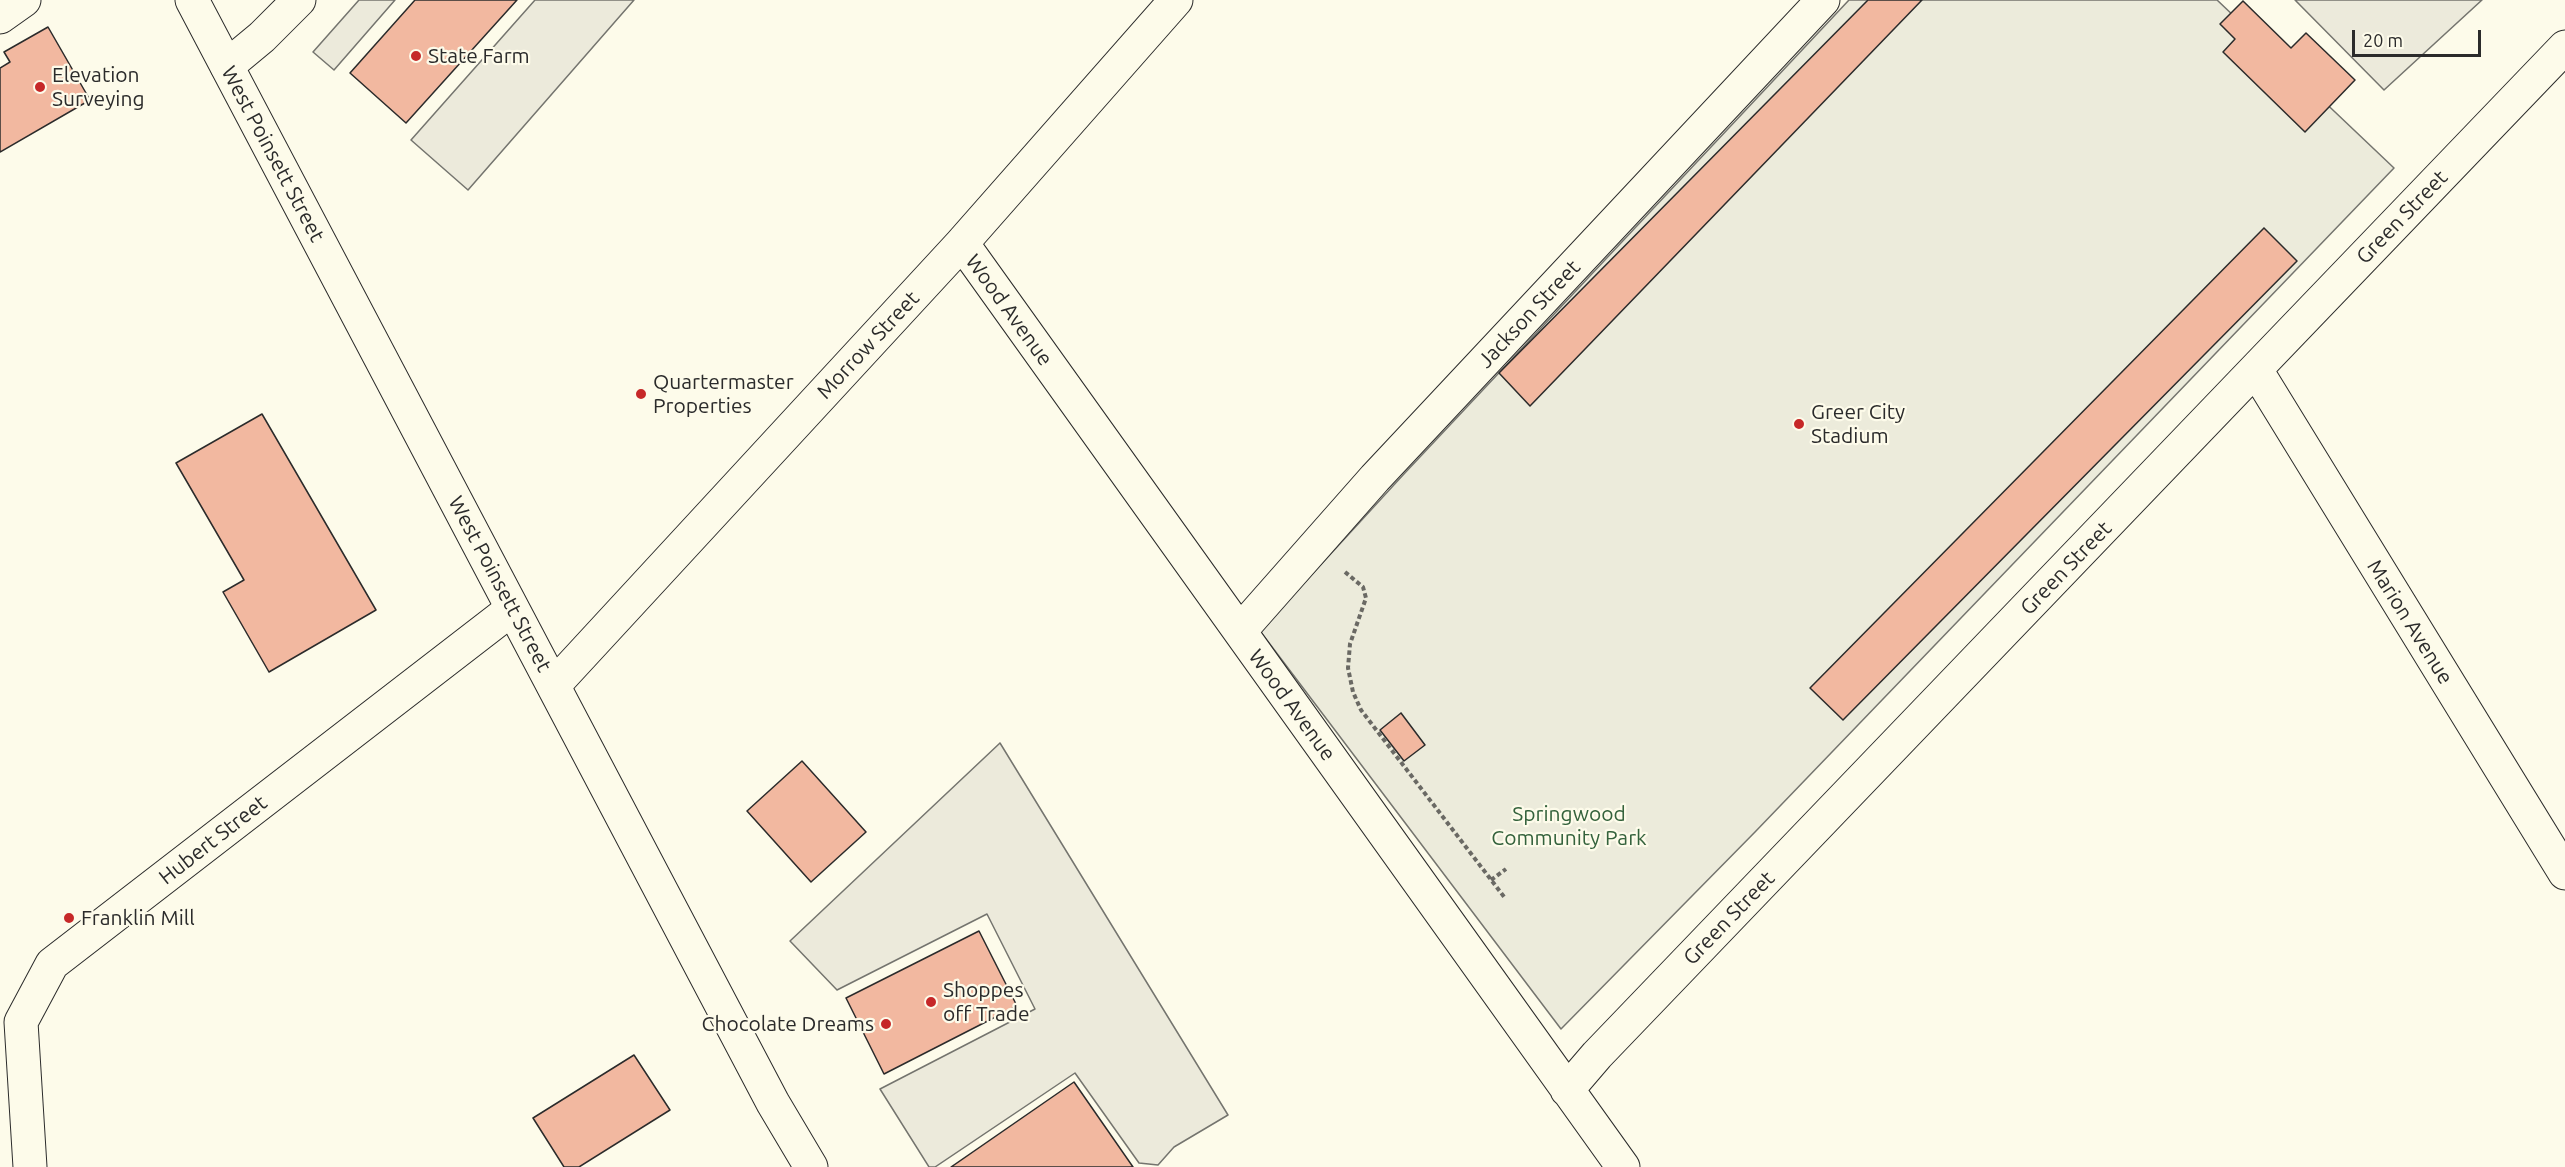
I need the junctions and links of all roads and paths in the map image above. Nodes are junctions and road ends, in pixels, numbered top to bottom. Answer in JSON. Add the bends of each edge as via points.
{"nodes":[{"id":1,"x":24,"y":0,"type":"edge"},
{"id":2,"x":192,"y":0,"type":"edge"},
{"id":3,"x":299,"y":0,"type":"edge"},
{"id":4,"x":1176,"y":0,"type":"edge"},
{"id":5,"x":1823,"y":0,"type":"edge"},
{"id":6,"x":0,"y":17,"type":"edge"},
{"id":7,"x":2565,"y":47,"type":"edge"},
{"id":8,"x":227,"y":66,"type":"junction"},
{"id":9,"x":962,"y":243,"type":"junction"},
{"id":10,"x":2256,"y":370,"type":"junction"},
{"id":11,"x":1315,"y":546,"type":"junction"},
{"id":12,"x":512,"y":609,"type":"junction"},
{"id":13,"x":1240,"y":632,"type":"junction"},
{"id":14,"x":554,"y":685,"type":"junction"},
{"id":15,"x":1506,"y":869,"type":"dead end"},
{"id":16,"x":2565,"y":873,"type":"edge"},
{"id":17,"x":1491,"y":880,"type":"junction"},
{"id":18,"x":1505,"y":898,"type":"dead end"},
{"id":19,"x":1567,"y":1090,"type":"junction"},
{"id":20,"x":30,"y":1167,"type":"edge"},
{"id":21,"x":811,"y":1167,"type":"edge"},
{"id":22,"x":1623,"y":1167,"type":"edge"}],
"edges":[{"from":1,"to":6,"type":"street"},
{"from":2,"to":8,"type":"street","name":"West Poinsett Street"},
{"from":3,"to":8,"type":"street","via":[[262,38]]},
{"from":4,"to":9,"type":"street","name":"Morrow Street"},
{"from":5,"to":11,"type":"street","name":"Jackson Street"},
{"from":7,"to":10,"type":"street","name":"Green Street"},
{"from":8,"to":12,"type":"street","name":"West Poinsett Street"},
{"from":9,"to":13,"type":"street","name":"Wood Avenue"},
{"from":9,"to":14,"type":"street","name":"Morrow Street"},
{"from":10,"to":16,"type":"street","name":"Marion Avenue"},
{"from":10,"to":19,"type":"street","name":"Green Street"},
{"from":11,"to":13,"type":"street","name":"Jackson Street"},
{"from":11,"to":17,"type":"path","via":[[1363,587],[1366,598],[1350,644],[1348,668],[1361,711]]},
{"from":12,"to":14,"type":"street","name":"West Poinsett Street"},
{"from":12,"to":20,"type":"street","name":"Hubert Street","via":[[52,964],[21,1022]]},
{"from":13,"to":19,"type":"street","name":"Wood Avenue"},
{"from":14,"to":21,"type":"street","name":"West Poinsett Street","via":[[773,1103]]},
{"from":15,"to":17,"type":"path"},
{"from":17,"to":18,"type":"path"},
{"from":19,"to":22,"type":"street","name":"Wood Avenue"}]}
